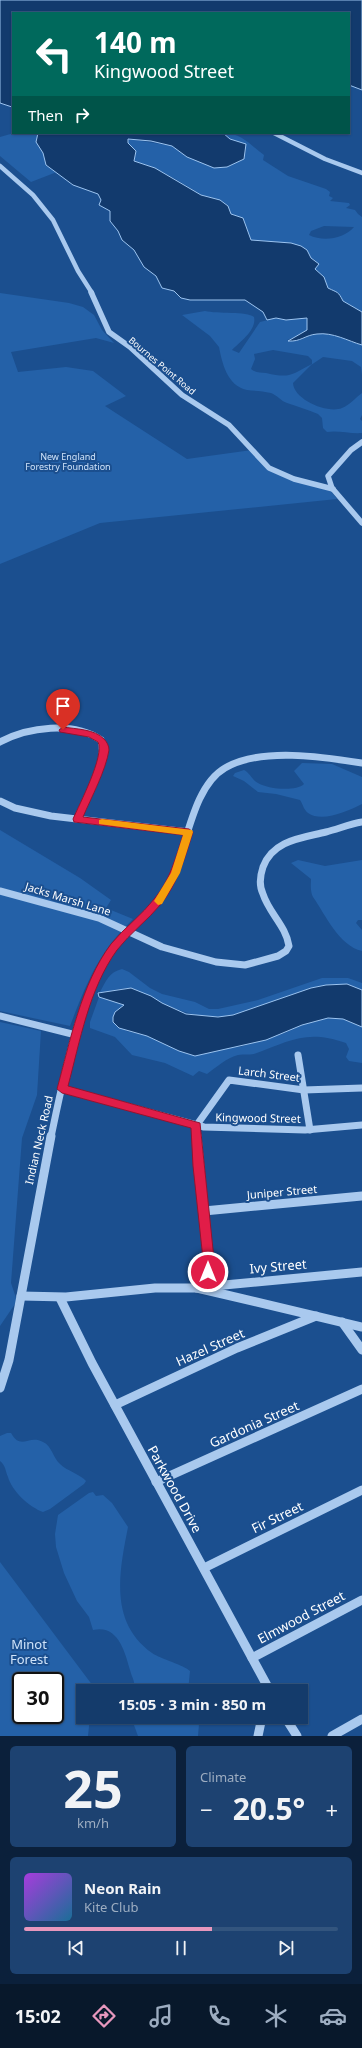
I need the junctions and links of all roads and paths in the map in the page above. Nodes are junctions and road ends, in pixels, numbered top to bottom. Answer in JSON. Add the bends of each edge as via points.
{"nodes":[{"id":1,"x":276,"y":134,"type":"edge"},
{"id":2,"x":0,"y":166,"type":"edge"},
{"id":3,"x":362,"y":173,"type":"edge"},
{"id":4,"x":362,"y":442,"type":"edge"},
{"id":5,"x":333,"y":489,"type":"junction"},
{"id":6,"x":362,"y":523,"type":"edge"},
{"id":7,"x":0,"y":742,"type":"edge"},
{"id":8,"x":362,"y":763,"type":"edge"},
{"id":9,"x":0,"y":801,"type":"edge"},
{"id":10,"x":77,"y":819,"type":"junction"},
{"id":11,"x":362,"y":822,"type":"edge"},
{"id":12,"x":189,"y":832,"type":"junction"},
{"id":13,"x":0,"y":891,"type":"edge"},
{"id":14,"x":130,"y":931,"type":"junction"},
{"id":15,"x":0,"y":1016,"type":"edge"},
{"id":16,"x":76,"y":1035,"type":"junction"},
{"id":17,"x":298,"y":1055,"type":"dead end"},
{"id":18,"x":362,"y":1088,"type":"edge"},
{"id":19,"x":62,"y":1089,"type":"junction"},
{"id":20,"x":304,"y":1090,"type":"junction"},
{"id":21,"x":362,"y":1125,"type":"edge"},
{"id":22,"x":196,"y":1126,"type":"junction"},
{"id":23,"x":310,"y":1130,"type":"junction"},
{"id":24,"x":362,"y":1196,"type":"edge"},
{"id":25,"x":204,"y":1210,"type":"junction"},
{"id":26,"x":362,"y":1272,"type":"edge"},
{"id":27,"x":197,"y":1288,"type":"junction"},
{"id":28,"x":21,"y":1296,"type":"junction"},
{"id":29,"x":60,"y":1298,"type":"junction"},
{"id":30,"x":316,"y":1316,"type":"junction"},
{"id":31,"x":342,"y":1322,"type":"junction"},
{"id":32,"x":362,"y":1327,"type":"edge"},
{"id":33,"x":362,"y":1350,"type":"edge"},
{"id":34,"x":0,"y":1388,"type":"edge"},
{"id":35,"x":362,"y":1389,"type":"edge"},
{"id":36,"x":115,"y":1405,"type":"junction"},
{"id":37,"x":156,"y":1482,"type":"junction"},
{"id":38,"x":362,"y":1490,"type":"edge"},
{"id":39,"x":204,"y":1568,"type":"junction"},
{"id":40,"x":362,"y":1600,"type":"edge"},
{"id":41,"x":252,"y":1658,"type":"junction"},
{"id":42,"x":266,"y":1684,"type":"edge"},
{"id":43,"x":362,"y":1719,"type":"edge"},
{"id":44,"x":261,"y":1724,"type":"edge"},
{"id":45,"x":289,"y":1724,"type":"edge"},
{"id":46,"x":258,"y":1736,"type":"edge"},
{"id":47,"x":297,"y":1736,"type":"edge"},
{"id":48,"x":332,"y":1736,"type":"edge"}],
"edges":[{"from":1,"to":3,"type":"street","via":[[325,160]]},
{"from":2,"to":5,"type":"street","name":"Bournes Point Road","via":[[33,195],[53,220],[109,332],[182,395],[241,436],[269,468],[294,479]]},
{"from":4,"to":5,"type":"street","via":[[329,474],[328,480]]},
{"from":5,"to":6,"type":"street"},
{"from":7,"to":10,"type":"street","via":[[19,733],[42,728],[84,733],[101,740],[103,755]]},
{"from":8,"to":12,"type":"street","name":"Indian Neck Road","via":[[284,754],[229,765],[217,773],[208,784]]},
{"from":9,"to":10,"type":"street","via":[[26,811]]},
{"from":10,"to":12,"type":"street"},
{"from":11,"to":14,"type":"street","name":"Jacks Marsh Lane","via":[[295,839],[275,849],[265,860],[261,874],[262,892],[289,942],[288,950],[278,956],[245,965],[233,965],[169,950]]},
{"from":12,"to":14,"type":"street","name":"Indian Neck Road","via":[[167,890]]},
{"from":13,"to":14,"type":"street","name":"Jacks Marsh Lane","via":[[99,918]]},
{"from":14,"to":16,"type":"street","name":"Indian Neck Road","via":[[104,963]]},
{"from":15,"to":16,"type":"street"},
{"from":16,"to":19,"type":"street","name":"Indian Neck Road"},
{"from":17,"to":20,"type":"street"},
{"from":18,"to":20,"type":"street","name":"Larch Street"},
{"from":19,"to":22,"type":"street","name":"Kingwood Street"},
{"from":19,"to":28,"type":"street","name":"Indian Neck Road","via":[[41,1179]]},
{"from":20,"to":22,"type":"street","name":"Larch Street","via":[[229,1080]]},
{"from":20,"to":23,"type":"street"},
{"from":21,"to":23,"type":"street","name":"Kingwood Street"},
{"from":22,"to":23,"type":"street","name":"Kingwood Street"},
{"from":22,"to":25,"type":"street"},
{"from":24,"to":25,"type":"street","name":"Juniper Street"},
{"from":25,"to":27,"type":"street","via":[[209,1266]]},
{"from":26,"to":27,"type":"street","name":"Ivy Street"},
{"from":27,"to":29,"type":"street","via":[[155,1288]]},
{"from":27,"to":30,"type":"street"},
{"from":28,"to":29,"type":"street"},
{"from":28,"to":34,"type":"street","name":"Indian Neck Road","via":[[9,1360]]},
{"from":29,"to":36,"type":"street","name":"Parkwood Drive"},
{"from":30,"to":31,"type":"street"},
{"from":30,"to":36,"type":"street","name":"Hazel Street","via":[[237,1348]]},
{"from":31,"to":32,"type":"street"},
{"from":31,"to":33,"type":"street"},
{"from":35,"to":37,"type":"street","name":"Gardonia Street"},
{"from":36,"to":37,"type":"street","name":"Parkwood Drive"},
{"from":37,"to":39,"type":"street","name":"Parkwood Drive"},
{"from":38,"to":39,"type":"street","name":"Fir Street"},
{"from":39,"to":41,"type":"street","name":"Parkwood Drive"},
{"from":40,"to":41,"type":"street","name":"Elmwood Street"},
{"from":41,"to":42,"type":"street","name":"Parkwood Drive"},
{"from":43,"to":48,"type":"street"},
{"from":44,"to":46,"type":"street"},
{"from":45,"to":47,"type":"street"}]}
